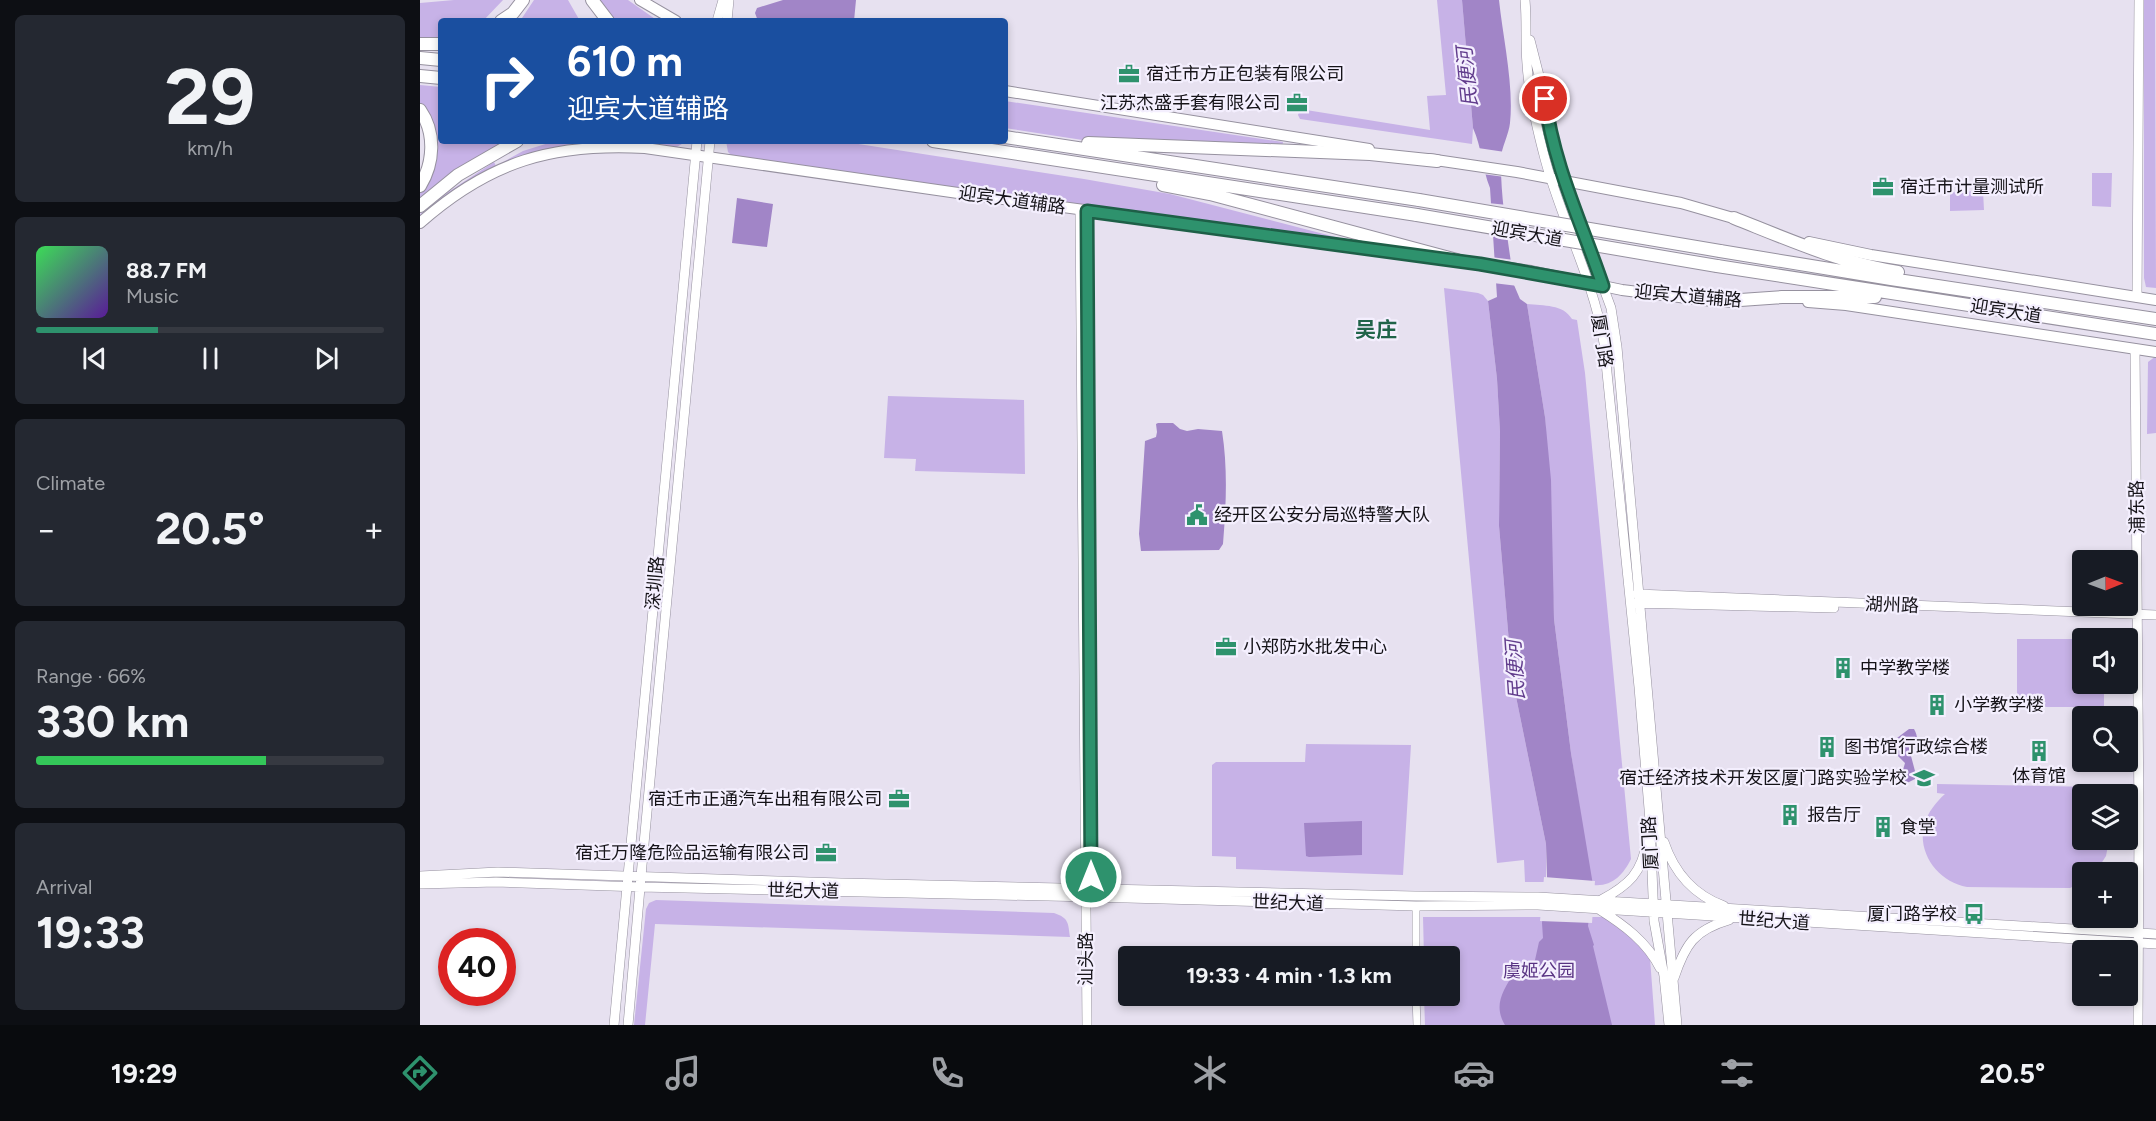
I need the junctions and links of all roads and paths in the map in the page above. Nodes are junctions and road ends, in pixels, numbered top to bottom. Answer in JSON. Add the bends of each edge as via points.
{"nodes":[{"id":1,"x":523,"y":0,"type":"edge"},
{"id":2,"x":592,"y":0,"type":"edge"},
{"id":3,"x":640,"y":0,"type":"edge"},
{"id":4,"x":723,"y":0,"type":"edge"},
{"id":5,"x":729,"y":0,"type":"edge"},
{"id":6,"x":1525,"y":0,"type":"edge"},
{"id":7,"x":2139,"y":0,"type":"edge"},
{"id":8,"x":506,"y":18,"type":"edge"},
{"id":9,"x":606,"y":18,"type":"edge"},
{"id":10,"x":671,"y":18,"type":"edge"},
{"id":11,"x":718,"y":18,"type":"edge"},
{"id":12,"x":727,"y":18,"type":"edge"},
{"id":13,"x":1527,"y":29,"type":"junction"},
{"id":14,"x":420,"y":44,"type":"edge"},
{"id":15,"x":438,"y":44,"type":"edge"},
{"id":16,"x":420,"y":58,"type":"edge"},
{"id":17,"x":438,"y":60,"type":"edge"},
{"id":18,"x":420,"y":76,"type":"edge"},
{"id":19,"x":438,"y":78,"type":"edge"},
{"id":20,"x":1008,"y":91,"type":"edge"},
{"id":21,"x":420,"y":110,"type":"edge"},
{"id":22,"x":1008,"y":137,"type":"edge"},
{"id":23,"x":1020,"y":139,"type":"junction"},
{"id":24,"x":512,"y":144,"type":"edge"},
{"id":25,"x":697,"y":144,"type":"edge"},
{"id":26,"x":710,"y":144,"type":"edge"},
{"id":27,"x":951,"y":144,"type":"edge"},
{"id":28,"x":695,"y":156,"type":"junction"},
{"id":29,"x":1030,"y":157,"type":"junction"},
{"id":30,"x":708,"y":158,"type":"junction"},
{"id":31,"x":1437,"y":161,"type":"junction"},
{"id":32,"x":1551,"y":178,"type":"junction"},
{"id":33,"x":1564,"y":181,"type":"junction"},
{"id":34,"x":420,"y":186,"type":"edge"},
{"id":35,"x":420,"y":206,"type":"edge"},
{"id":36,"x":1083,"y":210,"type":"junction"},
{"id":37,"x":1734,"y":218,"type":"junction"},
{"id":38,"x":420,"y":223,"type":"edge"},
{"id":39,"x":1457,"y":260,"type":"junction"},
{"id":40,"x":1589,"y":283,"type":"junction"},
{"id":41,"x":1603,"y":286,"type":"junction"},
{"id":42,"x":2138,"y":297,"type":"junction"},
{"id":43,"x":1925,"y":298,"type":"junction"},
{"id":44,"x":2156,"y":300,"type":"edge"},
{"id":45,"x":1726,"y":301,"type":"junction"},
{"id":46,"x":2045,"y":303,"type":"junction"},
{"id":47,"x":2156,"y":319,"type":"edge"},
{"id":48,"x":2156,"y":334,"type":"edge"},
{"id":49,"x":2135,"y":349,"type":"junction"},
{"id":50,"x":2156,"y":352,"type":"edge"},
{"id":51,"x":1641,"y":598,"type":"junction"},
{"id":52,"x":1629,"y":599,"type":"junction"},
{"id":53,"x":2156,"y":615,"type":"edge"},
{"id":54,"x":2138,"y":618,"type":"junction"},
{"id":55,"x":1650,"y":821,"type":"junction"},
{"id":56,"x":1659,"y":829,"type":"junction"},
{"id":57,"x":420,"y":876,"type":"edge"},
{"id":58,"x":627,"y":882,"type":"junction"},
{"id":59,"x":640,"y":883,"type":"junction"},
{"id":60,"x":420,"y":884,"type":"edge"},
{"id":61,"x":1089,"y":892,"type":"junction"},
{"id":62,"x":1538,"y":901,"type":"junction"},
{"id":63,"x":1596,"y":904,"type":"junction"},
{"id":64,"x":1416,"y":906,"type":"junction"},
{"id":65,"x":1654,"y":908,"type":"junction"},
{"id":66,"x":1666,"y":909,"type":"junction"},
{"id":67,"x":1735,"y":914,"type":"junction"},
{"id":68,"x":2139,"y":932,"type":"junction"},
{"id":69,"x":2156,"y":934,"type":"edge"},
{"id":70,"x":2139,"y":943,"type":"junction"},
{"id":71,"x":2156,"y":944,"type":"edge"},
{"id":72,"x":1416,"y":946,"type":"edge"},
{"id":73,"x":1669,"y":978,"type":"junction"},
{"id":74,"x":1416,"y":1006,"type":"edge"},
{"id":75,"x":614,"y":1025,"type":"edge"},
{"id":76,"x":628,"y":1025,"type":"edge"},
{"id":77,"x":1087,"y":1025,"type":"edge"},
{"id":78,"x":1092,"y":1025,"type":"edge"},
{"id":79,"x":1417,"y":1025,"type":"edge"},
{"id":80,"x":1669,"y":1025,"type":"edge"},
{"id":81,"x":1677,"y":1025,"type":"edge"},
{"id":82,"x":2138,"y":1025,"type":"edge"}],
"edges":[{"from":1,"to":8,"type":"highway"},
{"from":2,"to":9,"type":"highway"},
{"from":3,"to":10,"type":"main road"},
{"from":4,"to":11,"type":"street"},
{"from":5,"to":12,"type":"street"},
{"from":6,"to":13,"type":"street"},
{"from":7,"to":42,"type":"street"},
{"from":13,"to":32,"type":"street","name":"厦门路","via":[[1527,64]]},
{"from":13,"to":33,"type":"street","name":"厦门路"},
{"from":14,"to":15,"type":"highway"},
{"from":16,"to":17,"type":"highway"},
{"from":18,"to":19,"type":"highway"},
{"from":20,"to":31,"type":"main road"},
{"from":21,"to":34,"type":"highway","via":[[430,132],[432,152]]},
{"from":22,"to":23,"type":"highway","name":"迎宾大道"},
{"from":23,"to":31,"type":"highway","via":[[1370,154]]},
{"from":23,"to":46,"type":"highway","name":"迎宾大道","bridge":true},
{"from":24,"to":35,"type":"highway","via":[[458,176]]},
{"from":25,"to":28,"type":"street","name":"深圳路"},
{"from":26,"to":30,"type":"street","name":"深圳路"},
{"from":27,"to":29,"type":"highway","name":"迎宾大道"},
{"from":28,"to":30,"type":"main road","name":"迎宾大道辅路"},
{"from":28,"to":38,"type":"main road","name":"迎宾大道辅路","via":[[611,146],[549,153],[490,173],[459,191]]},
{"from":28,"to":58,"type":"street","name":"深圳路"},
{"from":29,"to":39,"type":"highway","via":[[1210,194]]},
{"from":29,"to":43,"type":"highway","name":"迎宾大道","bridge":true},
{"from":30,"to":36,"type":"main road","name":"迎宾大道辅路"},
{"from":30,"to":59,"type":"street","name":"深圳路"},
{"from":31,"to":32,"type":"main road"},
{"from":32,"to":33,"type":"main road"},
{"from":32,"to":40,"type":"street","name":"厦门路"},
{"from":33,"to":37,"type":"main road","via":[[1681,203]]},
{"from":33,"to":41,"type":"street","name":"厦门路"},
{"from":36,"to":39,"type":"main road","name":"迎宾大道辅路"},
{"from":36,"to":61,"type":"street","name":"汕头路"},
{"from":37,"to":42,"type":"main road","via":[[1802,241],[1871,255]]},
{"from":37,"to":46,"type":"highway","via":[[1812,249],[1869,266],[1994,287]]},
{"from":39,"to":40,"type":"main road","name":"迎宾大道辅路"},
{"from":40,"to":41,"type":"main road","name":"迎宾大道辅路"},
{"from":40,"to":52,"type":"street","name":"厦门路","via":[[1604,342]]},
{"from":41,"to":45,"type":"main road","name":"迎宾大道辅路"},
{"from":41,"to":51,"type":"street","name":"厦门路","via":[[1617,347]]},
{"from":42,"to":44,"type":"main road"},
{"from":43,"to":45,"type":"highway"},
{"from":43,"to":48,"type":"highway","name":"迎宾大道"},
{"from":45,"to":49,"type":"main road","name":"迎宾大道辅路","via":[[1788,300],[1846,305]]},
{"from":46,"to":47,"type":"highway","name":"迎宾大道"},
{"from":49,"to":50,"type":"main road","name":"迎宾大道辅路"},
{"from":49,"to":54,"type":"street","name":"浦东路"},
{"from":51,"to":52,"type":"street","name":"湖州路"},
{"from":51,"to":54,"type":"street","name":"湖州路"},
{"from":51,"to":56,"type":"street","name":"厦门路"},
{"from":52,"to":55,"type":"street","name":"厦门路"},
{"from":53,"to":54,"type":"street","name":"湖州路"},
{"from":54,"to":68,"type":"street","name":"浦东路"},
{"from":55,"to":63,"type":"street","via":[[1642,864],[1619,890]]},
{"from":55,"to":65,"type":"street","name":"厦门路"},
{"from":56,"to":66,"type":"street","name":"厦门路"},
{"from":56,"to":67,"type":"street","via":[[1677,872],[1696,890]]},
{"from":57,"to":58,"type":"street","name":"世纪大道","via":[[498,872]]},
{"from":58,"to":59,"type":"street","name":"世纪大道"},
{"from":58,"to":60,"type":"street","name":"世纪大道"},
{"from":58,"to":75,"type":"street","name":"深圳路"},
{"from":59,"to":61,"type":"street","name":"世纪大道"},
{"from":59,"to":76,"type":"street","name":"深圳路"},
{"from":61,"to":62,"type":"street","name":"世纪大道"},
{"from":61,"to":64,"type":"street","name":"世纪大道"},
{"from":61,"to":77,"type":"street","name":"汕头路"},
{"from":61,"to":78,"type":"street","name":"汕头路"},
{"from":62,"to":63,"type":"street","name":"世纪大道"},
{"from":62,"to":64,"type":"street","name":"世纪大道"},
{"from":63,"to":65,"type":"street","name":"世纪大道"},
{"from":63,"to":73,"type":"street","via":[[1632,931]]},
{"from":64,"to":72,"type":"street"},
{"from":65,"to":66,"type":"street","name":"世纪大道"},
{"from":65,"to":73,"type":"street","name":"厦门路"},
{"from":66,"to":67,"type":"street","name":"世纪大道"},
{"from":66,"to":73,"type":"street","name":"厦门路"},
{"from":67,"to":68,"type":"street","name":"世纪大道"},
{"from":67,"to":70,"type":"street","name":"世纪大道"},
{"from":67,"to":73,"type":"street","via":[[1695,938]]},
{"from":68,"to":69,"type":"street","name":"世纪大道"},
{"from":68,"to":70,"type":"street","name":"浦东路"},
{"from":70,"to":71,"type":"street","name":"世纪大道"},
{"from":70,"to":82,"type":"street","name":"浦东路"},
{"from":73,"to":80,"type":"street","name":"厦门路"},
{"from":73,"to":81,"type":"street","name":"厦门路"},
{"from":74,"to":79,"type":"street"}]}
